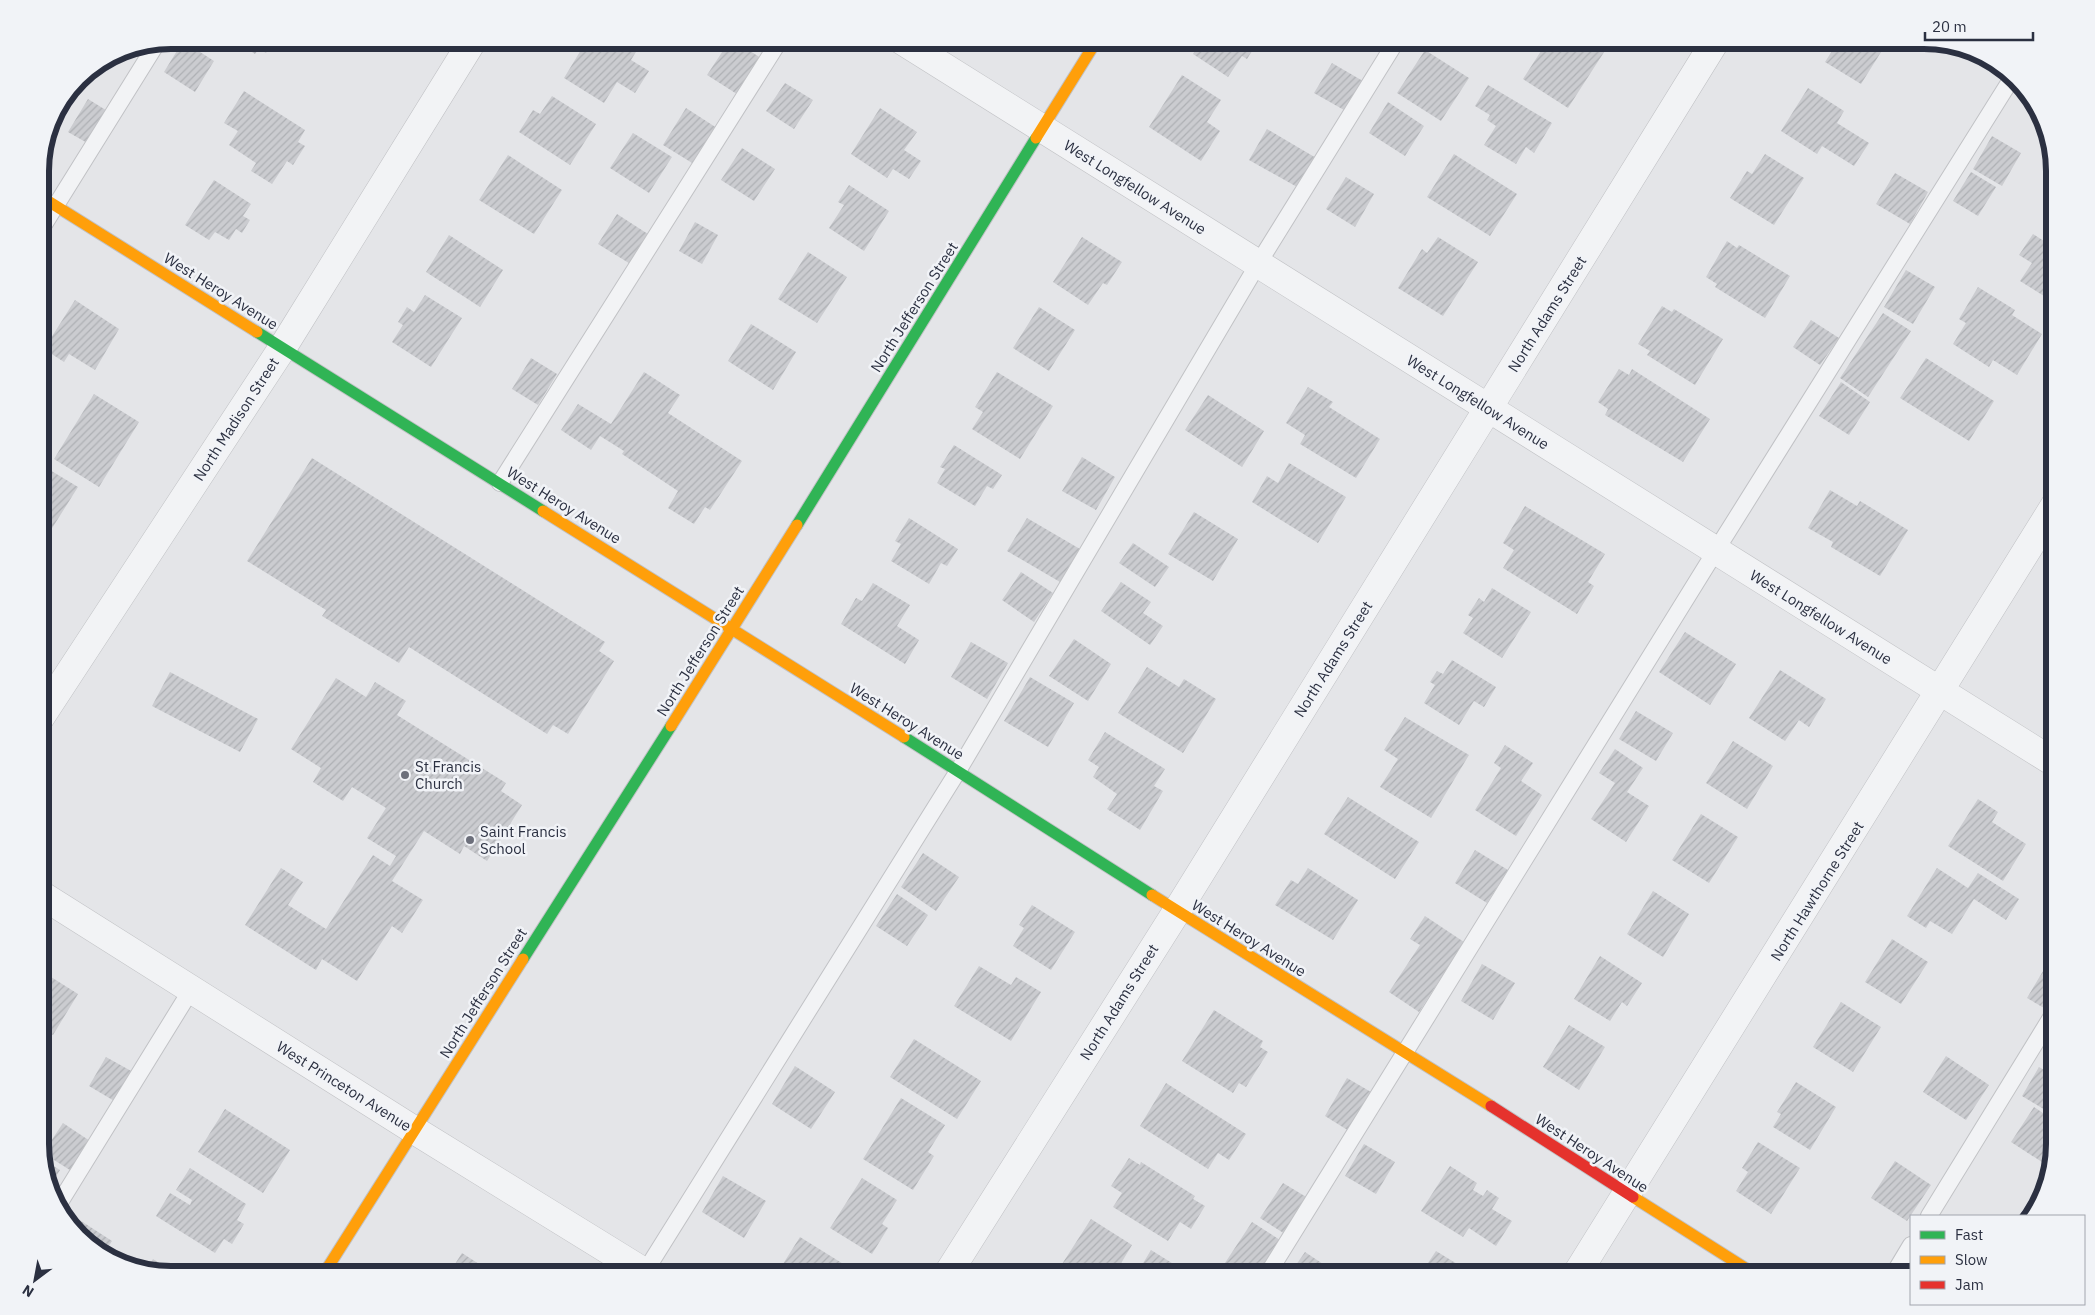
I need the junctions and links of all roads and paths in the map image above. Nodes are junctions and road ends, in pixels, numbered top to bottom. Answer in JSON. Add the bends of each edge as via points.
{"nodes":[{"id":1,"x":467,"y":49,"type":"edge"},
{"id":2,"x":774,"y":49,"type":"edge"},
{"id":3,"x":915,"y":49,"type":"edge"},
{"id":4,"x":1091,"y":49,"type":"edge"},
{"id":5,"x":1391,"y":49,"type":"edge"},
{"id":6,"x":1710,"y":49,"type":"edge"},
{"id":7,"x":152,"y":50,"type":"edge"},
{"id":8,"x":2009,"y":83,"type":"edge"},
{"id":9,"x":1042,"y":129,"type":"junction"},
{"id":10,"x":49,"y":202,"type":"edge"},
{"id":11,"x":56,"y":206,"type":"junction"},
{"id":12,"x":49,"y":217,"type":"edge"},
{"id":13,"x":1258,"y":264,"type":"junction"},
{"id":14,"x":283,"y":347,"type":"junction"},
{"id":15,"x":1489,"y":409,"type":"junction"},
{"id":16,"x":500,"y":483,"type":"junction"},
{"id":17,"x":2046,"y":520,"type":"edge"},
{"id":18,"x":1715,"y":552,"type":"junction"},
{"id":19,"x":732,"y":629,"type":"junction"},
{"id":20,"x":1940,"y":692,"type":"junction"},
{"id":21,"x":49,"y":704,"type":"edge"},
{"id":22,"x":2046,"y":757,"type":"edge"},
{"id":23,"x":958,"y":771,"type":"junction"},
{"id":24,"x":49,"y":900,"type":"edge"},
{"id":25,"x":1177,"y":911,"type":"junction"},
{"id":26,"x":191,"y":990,"type":"junction"},
{"id":27,"x":2046,"y":1026,"type":"edge"},
{"id":28,"x":1407,"y":1053,"type":"junction"},
{"id":29,"x":414,"y":1130,"type":"junction"},
{"id":30,"x":1628,"y":1194,"type":"junction"},
{"id":31,"x":62,"y":1199,"type":"edge"},
{"id":32,"x":1930,"y":1215,"type":"edge"},
{"id":33,"x":1910,"y":1247,"type":"edge"},
{"id":34,"x":329,"y":1266,"type":"edge"},
{"id":35,"x":632,"y":1266,"type":"edge"},
{"id":36,"x":650,"y":1266,"type":"edge"},
{"id":37,"x":953,"y":1266,"type":"edge"},
{"id":38,"x":1273,"y":1266,"type":"edge"},
{"id":39,"x":1582,"y":1266,"type":"edge"},
{"id":40,"x":1742,"y":1266,"type":"edge"},
{"id":41,"x":1898,"y":1266,"type":"edge"}],
"edges":[{"from":1,"to":14,"type":"street","name":"North Madison Street"},
{"from":2,"to":16,"type":"lane"},
{"from":3,"to":9,"type":"street","name":"West Longfellow Avenue"},
{"from":4,"to":9,"type":"street","name":"North Jefferson Street"},
{"from":5,"to":13,"type":"lane"},
{"from":6,"to":15,"type":"street","name":"North Adams Street"},
{"from":7,"to":11,"type":"lane"},
{"from":8,"to":18,"type":"lane"},
{"from":9,"to":13,"type":"street","name":"West Longfellow Avenue"},
{"from":9,"to":19,"type":"street","name":"North Jefferson Street"},
{"from":10,"to":11,"type":"street","name":"West Heroy Avenue"},
{"from":11,"to":12,"type":"lane"},
{"from":11,"to":14,"type":"street","name":"West Heroy Avenue"},
{"from":13,"to":15,"type":"street","name":"West Longfellow Avenue"},
{"from":13,"to":23,"type":"lane"},
{"from":14,"to":16,"type":"street","name":"West Heroy Avenue"},
{"from":14,"to":21,"type":"street","name":"North Madison Street"},
{"from":15,"to":18,"type":"street","name":"West Longfellow Avenue"},
{"from":15,"to":25,"type":"street","name":"North Adams Street"},
{"from":16,"to":19,"type":"street","name":"West Heroy Avenue"},
{"from":17,"to":20,"type":"street","name":"North Hawthorne Street"},
{"from":18,"to":20,"type":"street","name":"West Longfellow Avenue"},
{"from":18,"to":28,"type":"lane"},
{"from":19,"to":23,"type":"street","name":"West Heroy Avenue"},
{"from":19,"to":29,"type":"street","name":"North Jefferson Street"},
{"from":20,"to":22,"type":"street","name":"West Longfellow Avenue"},
{"from":20,"to":30,"type":"street","name":"North Hawthorne Street"},
{"from":23,"to":25,"type":"street","name":"West Heroy Avenue"},
{"from":23,"to":36,"type":"lane"},
{"from":24,"to":26,"type":"street","name":"West Princeton Avenue"},
{"from":25,"to":28,"type":"street","name":"West Heroy Avenue"},
{"from":25,"to":37,"type":"street","name":"North Adams Street"},
{"from":26,"to":29,"type":"street","name":"West Princeton Avenue"},
{"from":26,"to":31,"type":"lane"},
{"from":27,"to":32,"type":"lane"},
{"from":28,"to":30,"type":"street","name":"West Heroy Avenue"},
{"from":28,"to":38,"type":"lane"},
{"from":29,"to":34,"type":"street","name":"North Jefferson Street"},
{"from":29,"to":35,"type":"street","name":"West Princeton Avenue"},
{"from":30,"to":39,"type":"street","name":"North Hawthorne Street"},
{"from":30,"to":40,"type":"street","name":"West Heroy Avenue"},
{"from":33,"to":41,"type":"lane"}]}
